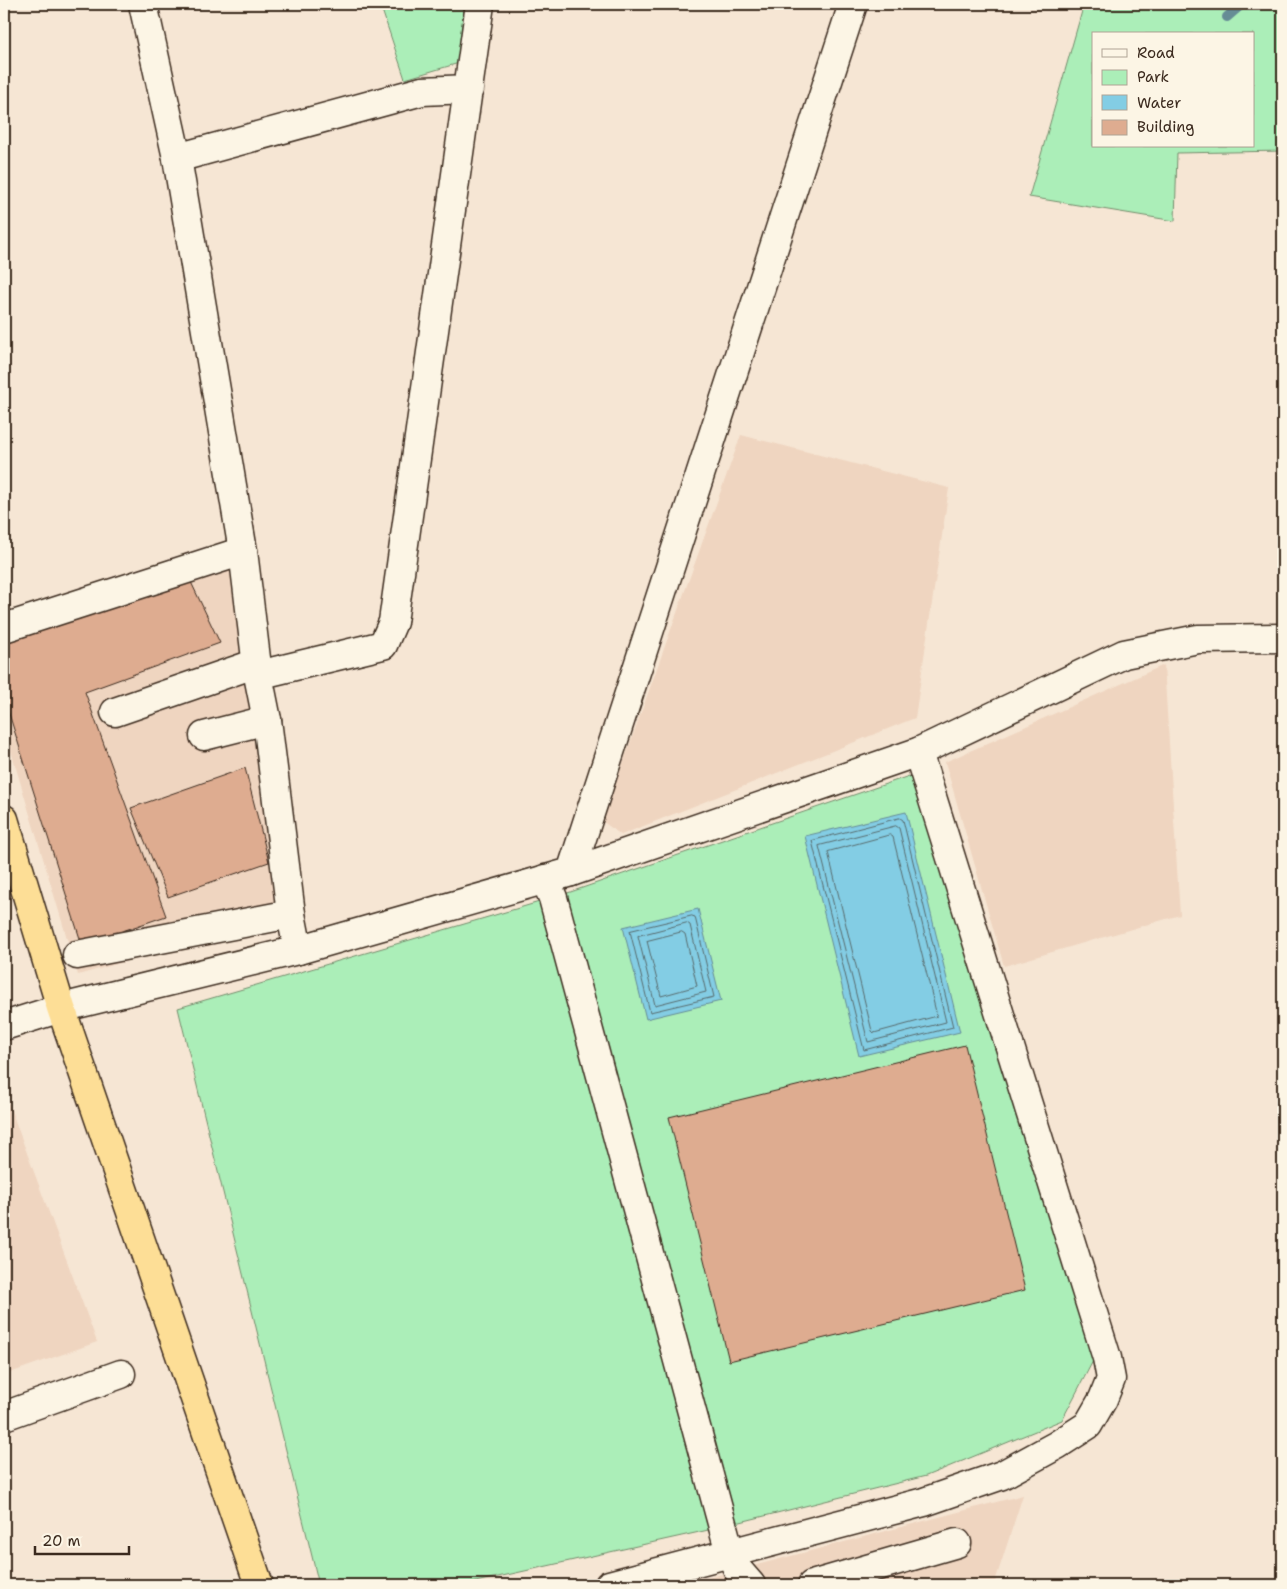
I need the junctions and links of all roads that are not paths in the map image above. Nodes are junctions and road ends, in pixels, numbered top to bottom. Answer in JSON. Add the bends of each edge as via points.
{"nodes":[{"id":1,"x":143,"y":4,"type":"edge"},
{"id":2,"x":480,"y":4,"type":"edge"},
{"id":3,"x":853,"y":4,"type":"edge"},
{"id":4,"x":469,"y":89,"type":"junction"},
{"id":5,"x":177,"y":158,"type":"junction"},
{"id":6,"x":243,"y":550,"type":"junction"},
{"id":7,"x":4,"y":628,"type":"edge"},
{"id":8,"x":1283,"y":638,"type":"edge"},
{"id":9,"x":258,"y":669,"type":"junction"},
{"id":10,"x":115,"y":712,"type":"dead end"},
{"id":11,"x":267,"y":720,"type":"junction"},
{"id":12,"x":204,"y":736,"type":"dead end"},
{"id":13,"x":918,"y":752,"type":"junction"},
{"id":14,"x":4,"y":819,"type":"edge"},
{"id":15,"x":571,"y":872,"type":"junction"},
{"id":16,"x":545,"y":879,"type":"junction"},
{"id":17,"x":291,"y":914,"type":"junction"},
{"id":18,"x":298,"y":950,"type":"junction"},
{"id":19,"x":77,"y":955,"type":"dead end"},
{"id":20,"x":62,"y":1008,"type":"junction"},
{"id":21,"x":4,"y":1026,"type":"edge"},
{"id":22,"x":121,"y":1374,"type":"dead end"},
{"id":23,"x":4,"y":1416,"type":"edge"},
{"id":24,"x":957,"y":1543,"type":"dead end"},
{"id":25,"x":730,"y":1553,"type":"junction"},
{"id":26,"x":259,"y":1585,"type":"edge"},
{"id":27,"x":609,"y":1585,"type":"edge"},
{"id":28,"x":751,"y":1585,"type":"edge"},
{"id":29,"x":812,"y":1585,"type":"edge"}],
"edges":[{"from":1,"to":5,"type":"street"},
{"from":2,"to":4,"type":"street"},
{"from":3,"to":15,"type":"street"},
{"from":4,"to":5,"type":"street","via":[[422,92]]},
{"from":4,"to":9,"type":"street","via":[[393,622],[383,644]]},
{"from":5,"to":6,"type":"street"},
{"from":6,"to":7,"type":"street"},
{"from":6,"to":9,"type":"street"},
{"from":8,"to":13,"type":"street","via":[[1198,639],[1124,654]]},
{"from":9,"to":10,"type":"street"},
{"from":9,"to":11,"type":"street"},
{"from":11,"to":12,"type":"street"},
{"from":11,"to":17,"type":"street"},
{"from":13,"to":15,"type":"street"},
{"from":13,"to":25,"type":"street","via":[[1111,1379],[1088,1425],[1002,1475],[924,1502]]},
{"from":14,"to":20,"type":"highway"},
{"from":15,"to":16,"type":"street"},
{"from":16,"to":18,"type":"street"},
{"from":16,"to":25,"type":"street","via":[[553,898]]},
{"from":17,"to":18,"type":"street"},
{"from":17,"to":19,"type":"street"},
{"from":18,"to":20,"type":"street"},
{"from":20,"to":21,"type":"street"},
{"from":20,"to":26,"type":"highway"},
{"from":22,"to":23,"type":"street"},
{"from":24,"to":29,"type":"street"},
{"from":25,"to":27,"type":"street"},
{"from":25,"to":28,"type":"street","via":[[738,1570]]}]}
